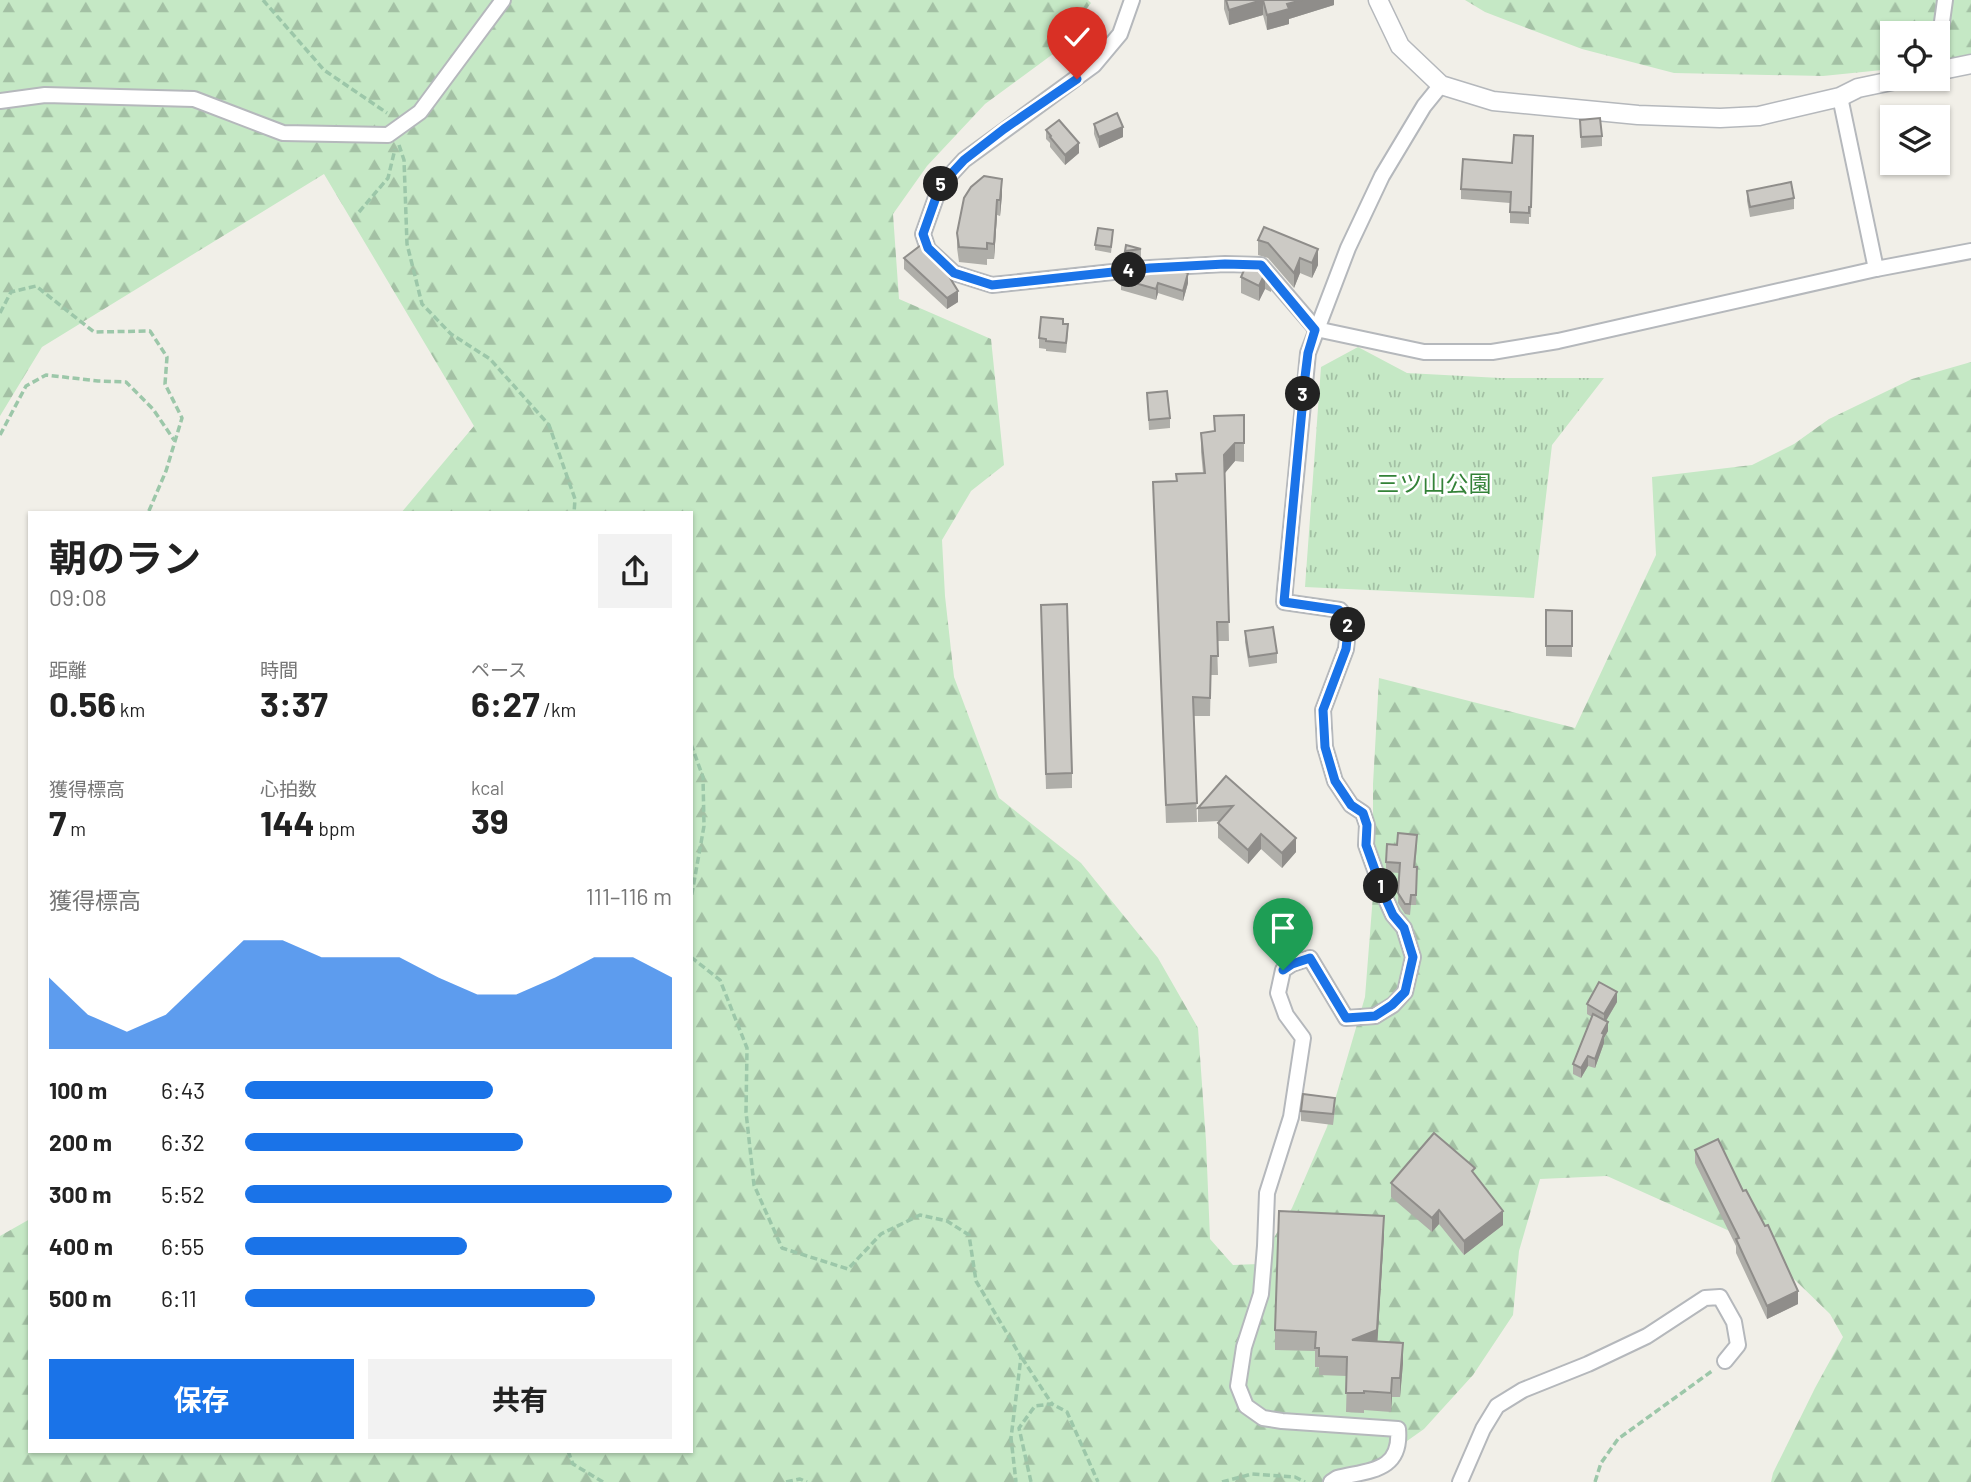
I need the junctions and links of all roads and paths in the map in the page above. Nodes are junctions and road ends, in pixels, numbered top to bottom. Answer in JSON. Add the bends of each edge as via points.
{"nodes":[{"id":1,"x":263,"y":0,"type":"edge"},
{"id":2,"x":503,"y":0,"type":"edge"},
{"id":3,"x":1132,"y":0,"type":"edge"},
{"id":4,"x":1378,"y":0,"type":"edge"},
{"id":5,"x":1945,"y":0,"type":"edge"},
{"id":6,"x":1942,"y":21,"type":"edge"},
{"id":7,"x":1971,"y":64,"type":"edge"},
{"id":8,"x":1950,"y":68,"type":"edge"},
{"id":9,"x":1880,"y":83,"type":"edge"},
{"id":10,"x":1441,"y":85,"type":"junction"},
{"id":11,"x":1840,"y":97,"type":"junction"},
{"id":12,"x":0,"y":101,"type":"edge"},
{"id":13,"x":387,"y":113,"type":"dead end"},
{"id":14,"x":359,"y":212,"type":"dead end"},
{"id":15,"x":1971,"y":251,"type":"edge"},
{"id":16,"x":1876,"y":269,"type":"junction"},
{"id":17,"x":0,"y":313,"type":"edge"},
{"id":18,"x":1315,"y":330,"type":"junction"},
{"id":19,"x":0,"y":435,"type":"edge"},
{"id":20,"x":174,"y":440,"type":"junction"},
{"id":21,"x":149,"y":511,"type":"edge"},
{"id":22,"x":575,"y":511,"type":"edge"},
{"id":23,"x":693,"y":749,"type":"edge"},
{"id":24,"x":693,"y":887,"type":"edge"},
{"id":25,"x":693,"y":959,"type":"edge"},
{"id":26,"x":1021,"y":1357,"type":"junction"},
{"id":27,"x":1724,"y":1361,"type":"joint"},
{"id":28,"x":1052,"y":1404,"type":"junction"},
{"id":29,"x":569,"y":1453,"type":"edge"},
{"id":30,"x":603,"y":1482,"type":"edge"},
{"id":31,"x":786,"y":1482,"type":"edge"},
{"id":32,"x":807,"y":1482,"type":"edge"},
{"id":33,"x":1016,"y":1482,"type":"edge"},
{"id":34,"x":1031,"y":1482,"type":"edge"},
{"id":35,"x":1098,"y":1482,"type":"edge"},
{"id":36,"x":1222,"y":1482,"type":"edge"},
{"id":37,"x":1304,"y":1482,"type":"edge"},
{"id":38,"x":1331,"y":1482,"type":"edge"},
{"id":39,"x":1460,"y":1482,"type":"edge"},
{"id":40,"x":1595,"y":1482,"type":"edge"}],
"edges":[{"from":1,"to":13,"type":"path","via":[[324,70]]},
{"from":2,"to":12,"type":"street","via":[[420,112],[388,135],[283,133],[194,99],[45,95]]},
{"from":3,"to":18,"type":"street","via":[[1120,34],[1094,65],[964,160],[940,186],[923,234],[928,248],[954,273],[992,285],[1150,268],[1261,265]]},
{"from":4,"to":10,"type":"street","via":[[1400,46]]},
{"from":5,"to":6,"type":"street"},
{"from":7,"to":8,"type":"street"},
{"from":9,"to":11,"type":"street"},
{"from":10,"to":11,"type":"street","via":[[1493,101],[1720,118],[1759,116]]},
{"from":10,"to":18,"type":"street","via":[[1382,176]]},
{"from":11,"to":16,"type":"street"},
{"from":14,"to":22,"type":"path","via":[[388,178],[397,140],[404,160],[407,244],[422,304],[451,334],[490,359],[549,425]]},
{"from":15,"to":16,"type":"street"},
{"from":16,"to":18,"type":"street","via":[[1492,352],[1424,352]]},
{"from":17,"to":20,"type":"path","via":[[12,292],[36,286],[94,332],[150,331],[167,357],[165,384],[182,418]]},
{"from":18,"to":38,"type":"street","via":[[1305,377],[1284,602],[1339,610],[1349,621],[1346,649],[1323,710],[1325,747],[1335,781],[1351,805],[1363,813],[1366,845],[1413,957],[1405,992],[1375,1016],[1346,1018],[1310,958],[1283,970],[1278,993],[1286,1015],[1303,1038],[1291,1117],[1266,1193],[1261,1294],[1244,1347],[1238,1386],[1246,1406],[1263,1418],[1398,1429],[1399,1444],[1383,1468]]},
{"from":19,"to":20,"type":"path","via":[[26,386],[46,375],[125,382],[153,409]]},
{"from":20,"to":21,"type":"path"},
{"from":23,"to":24,"type":"path","via":[[703,776],[704,826]]},
{"from":25,"to":26,"type":"path","via":[[720,980],[747,1048],[746,1112],[754,1185],[782,1248],[848,1269],[881,1234],[920,1215],[947,1221],[969,1236],[976,1281]]},
{"from":26,"to":28,"type":"path"},
{"from":26,"to":33,"type":"path","via":[[1011,1438]]},
{"from":27,"to":39,"type":"street","via":[[1738,1345],[1734,1322],[1720,1297],[1705,1298],[1647,1336],[1523,1390],[1497,1406]]},
{"from":27,"to":40,"type":"path","via":[[1618,1438]]},
{"from":28,"to":34,"type":"path","via":[[1035,1406],[1019,1428]]},
{"from":28,"to":35,"type":"path","via":[[1067,1412]]},
{"from":29,"to":30,"type":"path","via":[[573,1464]]},
{"from":31,"to":32,"type":"path"},
{"from":36,"to":37,"type":"path","via":[[1252,1474],[1296,1477]]}]}
